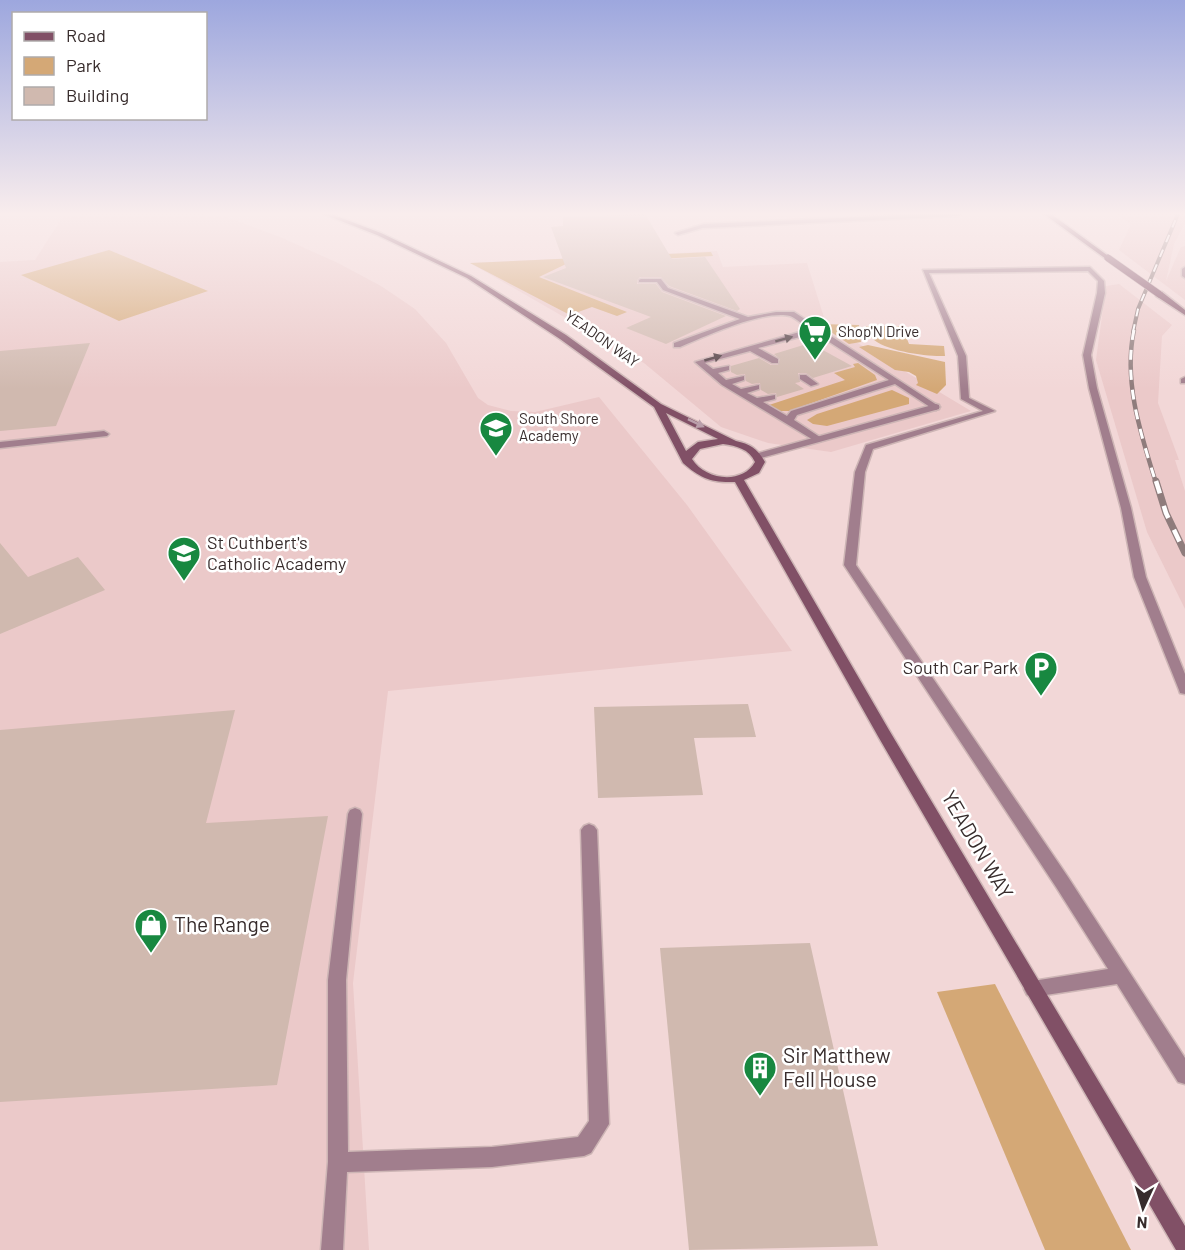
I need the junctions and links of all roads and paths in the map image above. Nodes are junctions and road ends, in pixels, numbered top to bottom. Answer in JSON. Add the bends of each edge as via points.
{"nodes":[{"id":1,"x":459,"y":272,"type":"edge"},
{"id":2,"x":926,"y":272,"type":"edge"},
{"id":3,"x":1093,"y":272,"type":"edge"},
{"id":4,"x":1128,"y":272,"type":"edge"},
{"id":5,"x":641,"y":280,"type":"dead end"},
{"id":6,"x":1185,"y":313,"type":"edge"},
{"id":7,"x":748,"y":319,"type":"junction"},
{"id":8,"x":816,"y":330,"type":"junction"},
{"id":9,"x":677,"y":345,"type":"dead end"},
{"id":10,"x":751,"y":348,"type":"junction"},
{"id":11,"x":756,"y":360,"type":"dead end"},
{"id":12,"x":726,"y":368,"type":"dead end"},
{"id":13,"x":711,"y":373,"type":"junction"},
{"id":14,"x":802,"y":377,"type":"dead end"},
{"id":15,"x":741,"y":378,"type":"dead end"},
{"id":16,"x":896,"y":381,"type":"junction"},
{"id":17,"x":725,"y":383,"type":"junction"},
{"id":18,"x":756,"y":387,"type":"dead end"},
{"id":19,"x":802,"y":387,"type":"dead end"},
{"id":20,"x":741,"y":392,"type":"junction"},
{"id":21,"x":772,"y":396,"type":"dead end"},
{"id":22,"x":756,"y":401,"type":"junction"},
{"id":23,"x":658,"y":406,"type":"junction"},
{"id":24,"x":789,"y":421,"type":"junction"},
{"id":25,"x":104,"y":434,"type":"dead end"},
{"id":26,"x":818,"y":439,"type":"junction"},
{"id":27,"x":734,"y":443,"type":"junction"},
{"id":28,"x":0,"y":445,"type":"edge"},
{"id":29,"x":758,"y":456,"type":"junction"},
{"id":30,"x":689,"y":465,"type":"junction"},
{"id":31,"x":738,"y":478,"type":"junction"},
{"id":32,"x":1185,"y":690,"type":"edge"},
{"id":33,"x":355,"y":814,"type":"dead end"},
{"id":34,"x":589,"y":830,"type":"dead end"},
{"id":35,"x":1121,"y":975,"type":"junction"},
{"id":36,"x":1033,"y":989,"type":"junction"},
{"id":37,"x":1185,"y":1075,"type":"edge"},
{"id":38,"x":338,"y":1162,"type":"junction"},
{"id":39,"x":1180,"y":1244,"type":"edge"},
{"id":40,"x":332,"y":1250,"type":"edge"}],
"edges":[{"from":1,"to":23,"type":"street","name":"YEADON WAY","via":[[563,337]]},
{"from":2,"to":35,"type":"street","via":[[962,356],[965,399],[991,411],[869,447],[860,472],[850,565]]},
{"from":3,"to":32,"type":"street","via":[[1101,281],[1101,293],[1087,355],[1093,388],[1126,508],[1140,577]]},
{"from":4,"to":6,"type":"street","bridge":true},
{"from":5,"to":7,"type":"street","via":[[659,280],[665,289]]},
{"from":7,"to":8,"type":"street","via":[[791,314]]},
{"from":7,"to":9,"type":"street"},
{"from":10,"to":8,"type":"street","one_way":true},
{"from":8,"to":16,"type":"street"},
{"from":10,"to":11,"type":"street","via":[[771,359]]},
{"from":13,"to":10,"type":"street","one_way":true,"via":[[699,362]]},
{"from":12,"to":13,"type":"street"},
{"from":13,"to":17,"type":"street"},
{"from":14,"to":19,"type":"street","via":[[814,384]]},
{"from":15,"to":17,"type":"street"},
{"from":16,"to":24,"type":"street","via":[[804,409],[794,413]]},
{"from":16,"to":26,"type":"street","via":[[936,406]]},
{"from":17,"to":20,"type":"street"},
{"from":18,"to":20,"type":"street"},
{"from":20,"to":22,"type":"street"},
{"from":21,"to":22,"type":"street"},
{"from":22,"to":24,"type":"street"},
{"from":23,"to":27,"type":"street","name":"YEADON WAY","one_way":true},
{"from":23,"to":30,"type":"street","name":"YEADON WAY"},
{"from":24,"to":26,"type":"street"},
{"from":25,"to":28,"type":"street"},
{"from":26,"to":29,"type":"street"},
{"from":27,"to":29,"type":"street","name":"YEADON WAY"},
{"from":27,"to":30,"type":"street","via":[[711,442],[693,448],[688,453]]},
{"from":29,"to":31,"type":"street","via":[[759,467]]},
{"from":30,"to":31,"type":"street","via":[[703,475]]},
{"from":31,"to":36,"type":"street","name":"YEADON WAY"},
{"from":33,"to":38,"type":"street","via":[[337,980]]},
{"from":34,"to":38,"type":"street","via":[[599,1124],[584,1146],[463,1158]]},
{"from":35,"to":36,"type":"street"},
{"from":35,"to":37,"type":"street"},
{"from":36,"to":39,"type":"street","name":"YEADON WAY"},
{"from":38,"to":40,"type":"street"}]}
